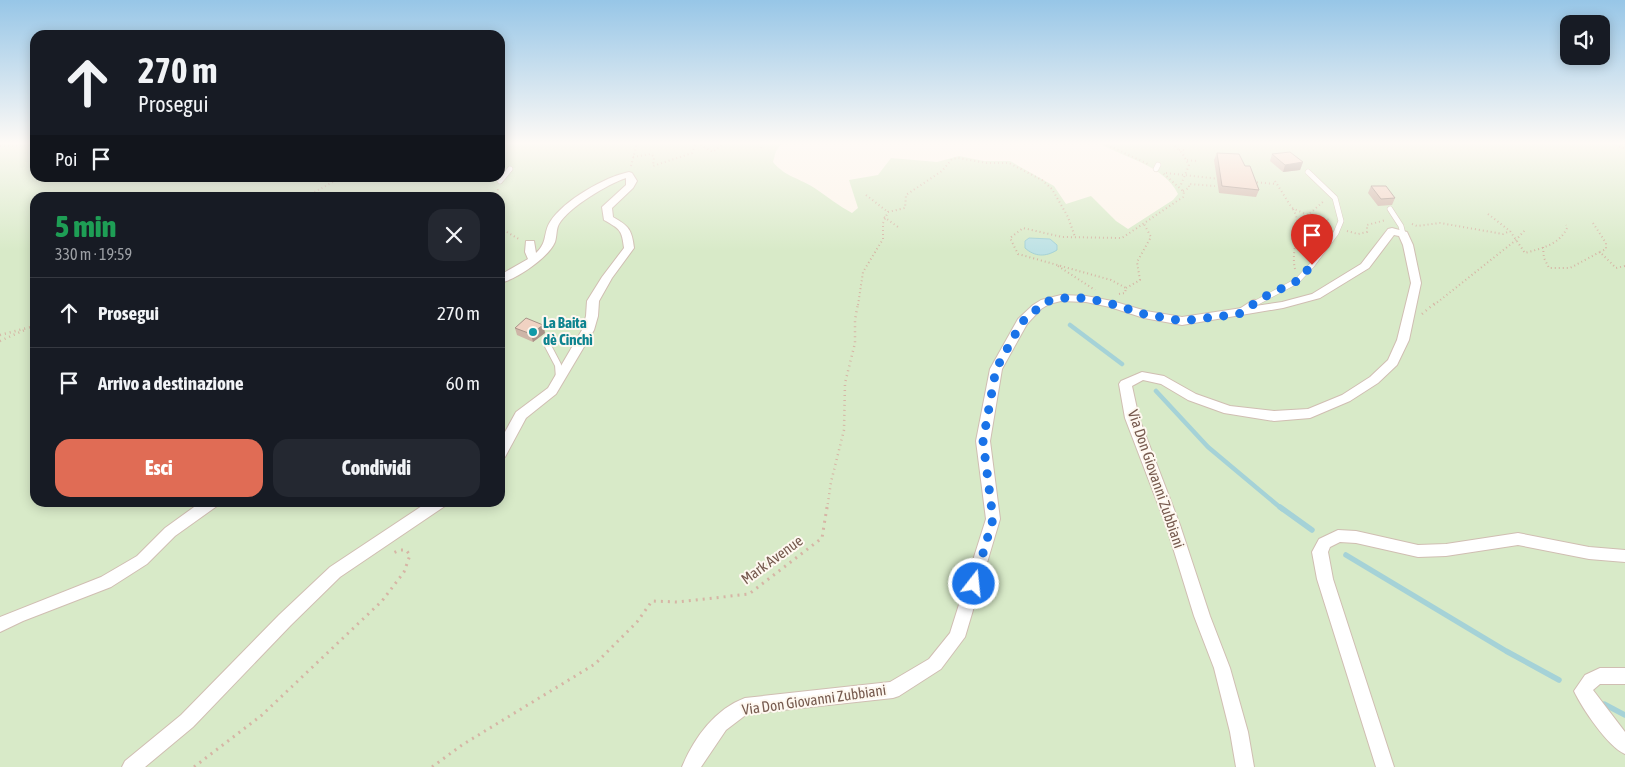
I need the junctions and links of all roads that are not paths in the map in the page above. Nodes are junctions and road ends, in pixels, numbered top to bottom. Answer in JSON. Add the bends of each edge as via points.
{"nodes":[{"id":1,"x":614,"y":179,"type":"edge"},
{"id":2,"x":631,"y":179,"type":"edge"},
{"id":3,"x":1315,"y":179,"type":"edge"},
{"id":4,"x":1390,"y":209,"type":"dead end"},
{"id":5,"x":1400,"y":227,"type":"junction"},
{"id":6,"x":530,"y":243,"type":"road end"},
{"id":7,"x":533,"y":259,"type":"junction"},
{"id":8,"x":505,"y":277,"type":"edge"},
{"id":9,"x":1239,"y":314,"type":"junction"},
{"id":10,"x":548,"y":346,"type":"dead end"},
{"id":11,"x":559,"y":378,"type":"junction"},
{"id":12,"x":505,"y":444,"type":"edge"},
{"id":13,"x":205,"y":507,"type":"edge"},
{"id":14,"x":433,"y":507,"type":"edge"},
{"id":15,"x":1625,"y":556,"type":"edge"},
{"id":16,"x":0,"y":625,"type":"edge"},
{"id":17,"x":1625,"y":676,"type":"edge"},
{"id":18,"x":1625,"y":745,"type":"edge"},
{"id":19,"x":131,"y":767,"type":"edge"},
{"id":20,"x":691,"y":767,"type":"edge"},
{"id":21,"x":1245,"y":767,"type":"edge"},
{"id":22,"x":1385,"y":767,"type":"edge"}],
"edges":[{"from":1,"to":7,"type":"street","via":[[578,201],[554,223],[552,242]]},
{"from":2,"to":11,"type":"street","via":[[630,186],[606,207],[608,218],[627,232],[628,248],[593,301],[588,330]]},
{"from":3,"to":9,"type":"lane","via":[[1335,198],[1341,221],[1336,233],[1297,281]]},
{"from":4,"to":5,"type":"lane"},
{"from":5,"to":9,"type":"street","name":"Via Don Giovanni Zubbiani","via":[[1392,231],[1366,266],[1316,296]]},
{"from":5,"to":21,"type":"street","name":"Via Don Giovanni Zubbiani","via":[[1408,245],[1416,283],[1403,340],[1393,362],[1374,380],[1346,398],[1310,413],[1274,416],[1229,410],[1192,397],[1164,380],[1142,376],[1125,384],[1132,418],[1222,668]]},
{"from":6,"to":7,"type":"street"},
{"from":7,"to":8,"type":"street"},
{"from":9,"to":20,"type":"street","name":"Via Don Giovanni Zubbiani","via":[[1182,321],[1086,298],[1061,298],[1037,307],[1022,322],[996,369],[983,441],[993,519],[957,637],[935,664],[893,690],[745,706],[735,710],[710,736]]},
{"from":10,"to":11,"type":"lane","via":[[558,364]]},
{"from":11,"to":12,"type":"street","via":[[552,391],[521,415]]},
{"from":13,"to":16,"type":"street","via":[[170,532],[142,560],[106,582]]},
{"from":14,"to":19,"type":"street","via":[[336,572],[187,721]]},
{"from":15,"to":22,"type":"street","via":[[1518,540],[1418,551],[1356,537],[1338,536],[1324,543],[1320,552],[1325,579]]},
{"from":17,"to":18,"type":"street","via":[[1598,676],[1587,681],[1583,691]]}]}
